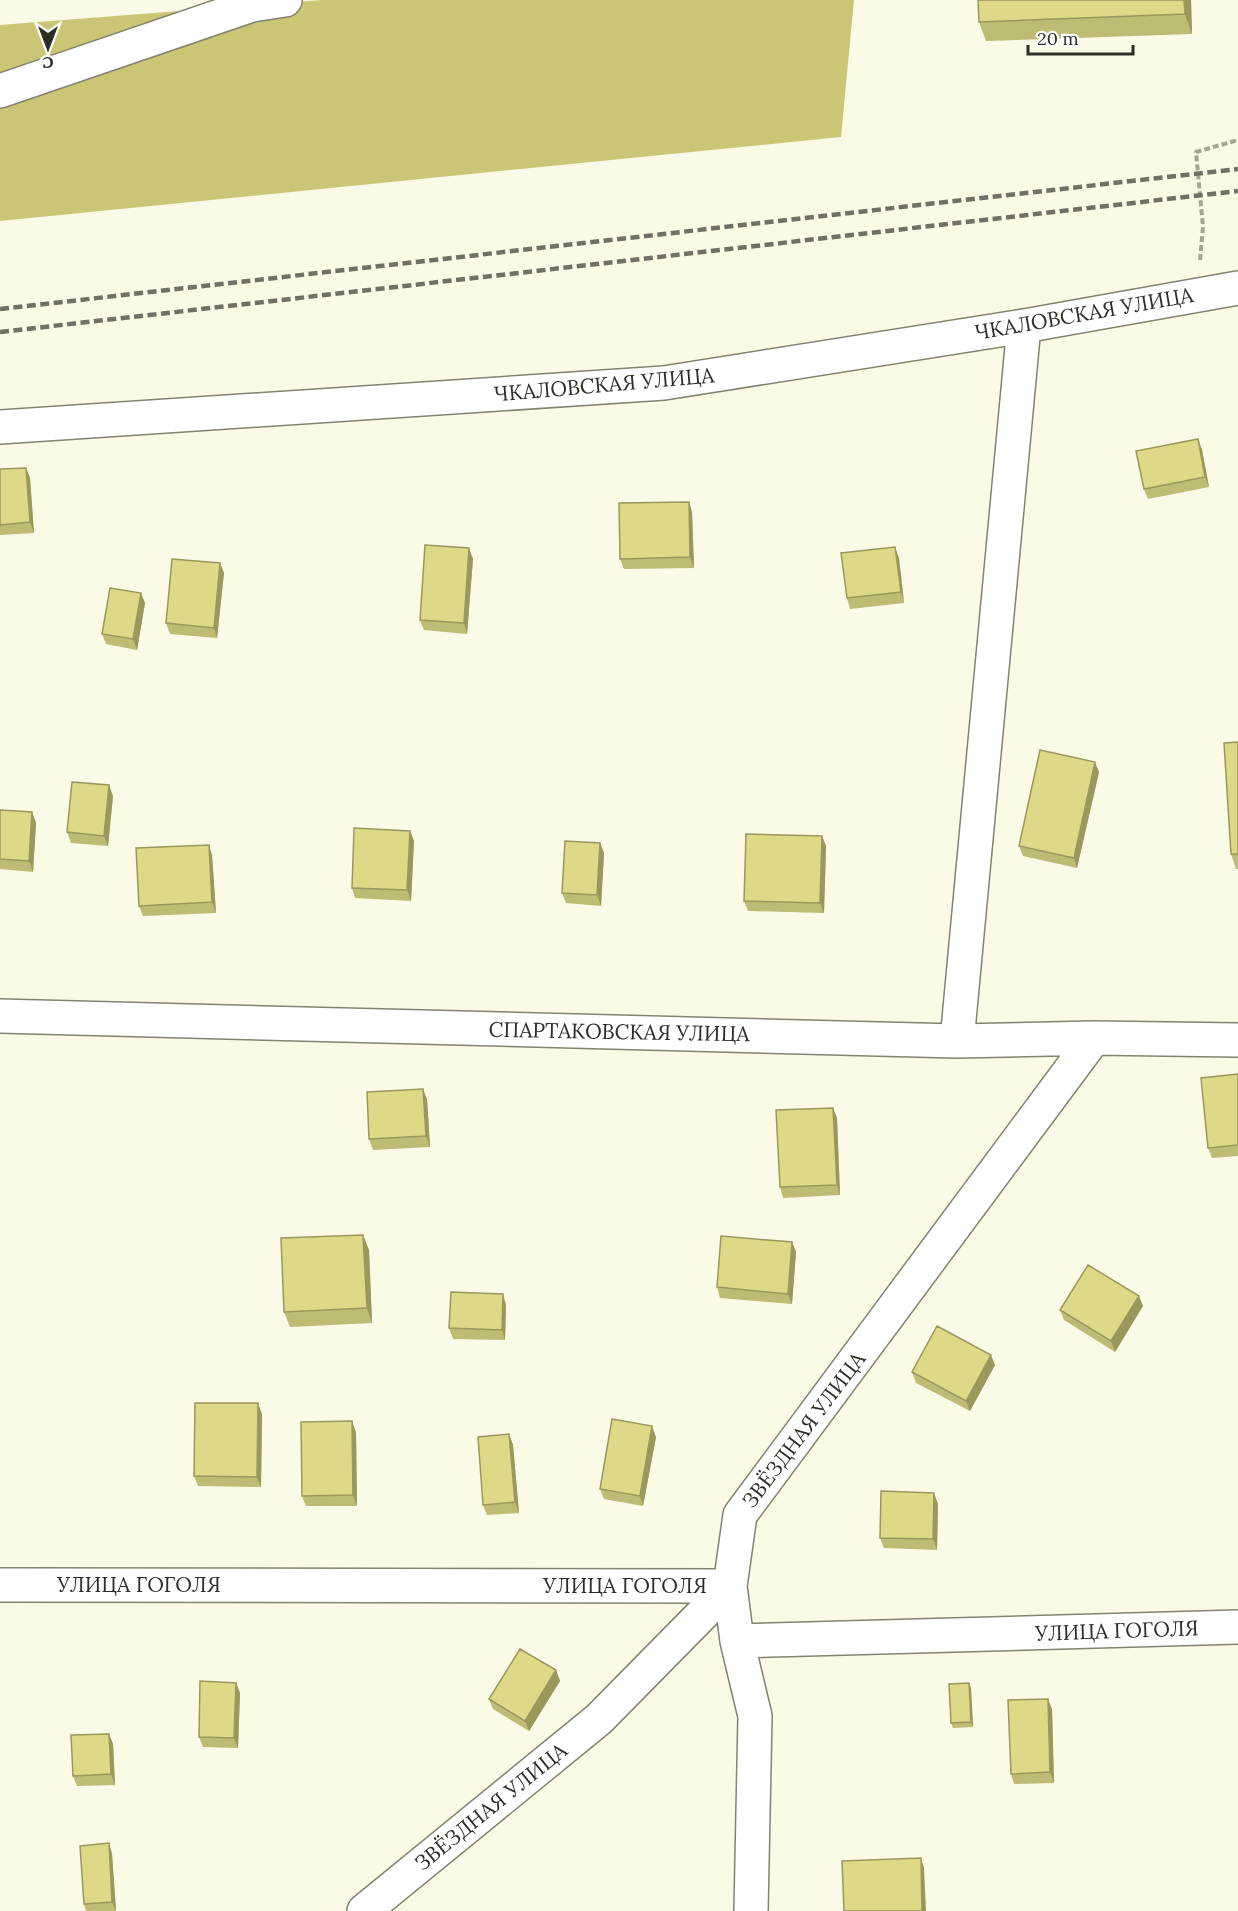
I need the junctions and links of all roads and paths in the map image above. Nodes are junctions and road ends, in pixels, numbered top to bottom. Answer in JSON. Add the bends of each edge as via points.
{"nodes":[{"id":1,"x":285,"y":0,"type":"edge"},
{"id":2,"x":0,"y":91,"type":"edge"},
{"id":3,"x":1238,"y":140,"type":"edge"},
{"id":4,"x":1203,"y":227,"type":"dead end"},
{"id":5,"x":1238,"y":288,"type":"edge"},
{"id":6,"x":1024,"y":326,"type":"junction"},
{"id":7,"x":0,"y":428,"type":"edge"},
{"id":8,"x":0,"y":1016,"type":"edge"},
{"id":9,"x":1094,"y":1038,"type":"junction"},
{"id":10,"x":1238,"y":1040,"type":"edge"},
{"id":11,"x":957,"y":1041,"type":"junction"},
{"id":12,"x":0,"y":1585,"type":"edge"},
{"id":13,"x":730,"y":1586,"type":"junction"},
{"id":14,"x":1238,"y":1627,"type":"edge"},
{"id":15,"x":737,"y":1641,"type":"junction"},
{"id":16,"x":364,"y":1911,"type":"edge"},
{"id":17,"x":751,"y":1911,"type":"edge"}],
"edges":[{"from":1,"to":2,"type":"street","via":[[252,5]]},
{"from":3,"to":4,"type":"path","via":[[1196,152]]},
{"from":5,"to":6,"type":"street","name":"ЧКАЛОВСКАЯ УЛИЦА"},
{"from":6,"to":7,"type":"street","name":"ЧКАЛОВСКАЯ УЛИЦА","via":[[664,383]]},
{"from":6,"to":11,"type":"street"},
{"from":8,"to":11,"type":"street","name":"СПАРТАКОВСКАЯ УЛИЦА"},
{"from":9,"to":10,"type":"street","name":"СПАРТАКОВСКАЯ УЛИЦА"},
{"from":9,"to":11,"type":"street","name":"СПАРТАКОВСКАЯ УЛИЦА"},
{"from":9,"to":13,"type":"street","name":"ЗВЁЗДНАЯ УЛИЦА","via":[[740,1515]]},
{"from":12,"to":13,"type":"street","name":"УЛИЦА ГОГОЛЯ"},
{"from":13,"to":15,"type":"street","name":"УЛИЦА ГОГОЛЯ"},
{"from":13,"to":16,"type":"street","name":"ЗВЁЗДНАЯ УЛИЦА","via":[[599,1719]]},
{"from":14,"to":15,"type":"street","name":"УЛИЦА ГОГОЛЯ"},
{"from":15,"to":17,"type":"street","via":[[755,1716]]}]}
